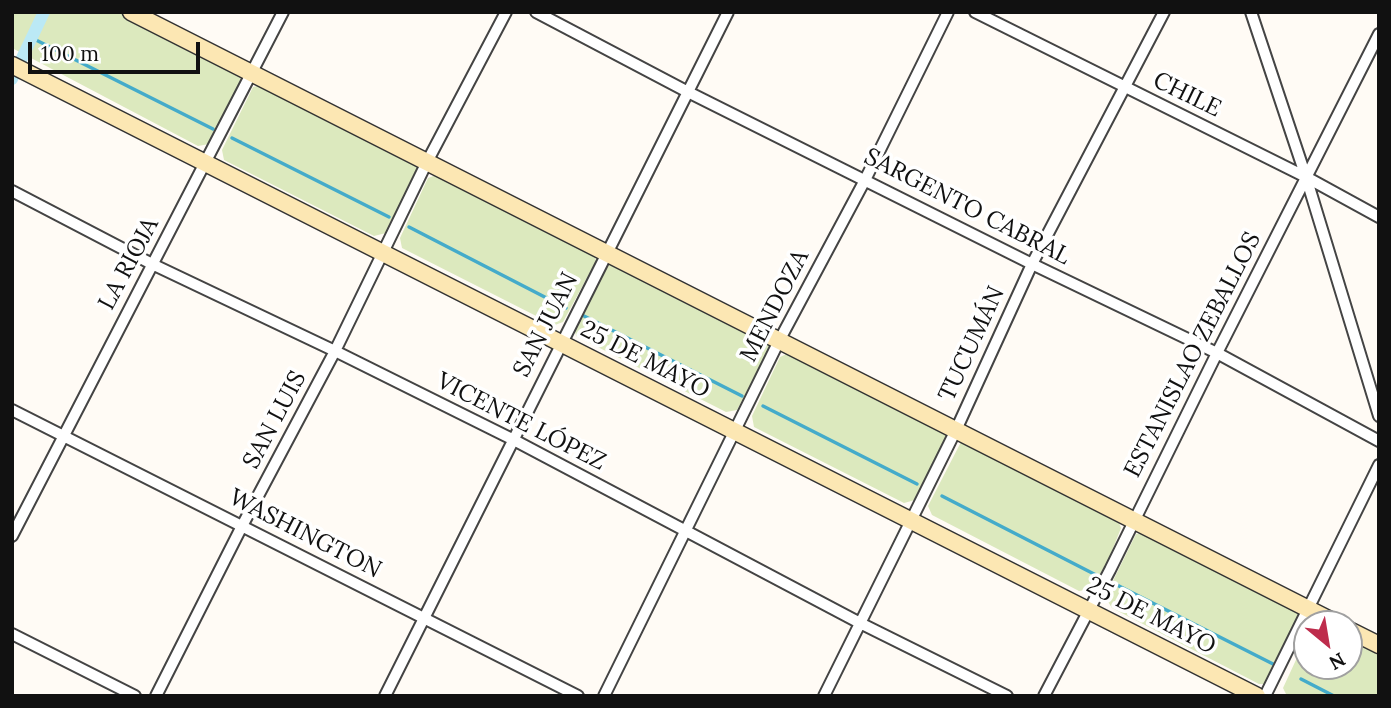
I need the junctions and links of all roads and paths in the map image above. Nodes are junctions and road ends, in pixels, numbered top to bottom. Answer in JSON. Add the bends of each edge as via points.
{"nodes":[{"id":1,"x":131,"y":12,"type":"edge"},
{"id":2,"x":283,"y":12,"type":"edge"},
{"id":3,"x":506,"y":12,"type":"edge"},
{"id":4,"x":536,"y":12,"type":"edge"},
{"id":5,"x":728,"y":12,"type":"edge"},
{"id":6,"x":948,"y":12,"type":"edge"},
{"id":7,"x":975,"y":12,"type":"edge"},
{"id":8,"x":1164,"y":12,"type":"edge"},
{"id":9,"x":1251,"y":12,"type":"edge"},
{"id":10,"x":1379,"y":34,"type":"edge"},
{"id":11,"x":12,"y":65,"type":"edge"},
{"id":12,"x":252,"y":74,"type":"junction"},
{"id":13,"x":1124,"y":87,"type":"junction"},
{"id":14,"x":688,"y":92,"type":"junction"},
{"id":15,"x":428,"y":162,"type":"junction"},
{"id":16,"x":205,"y":163,"type":"junction"},
{"id":17,"x":1306,"y":177,"type":"junction"},
{"id":18,"x":865,"y":180,"type":"junction"},
{"id":19,"x":12,"y":191,"type":"edge"},
{"id":20,"x":1379,"y":217,"type":"edge"},
{"id":21,"x":383,"y":253,"type":"junction"},
{"id":22,"x":606,"y":253,"type":"junction"},
{"id":23,"x":152,"y":264,"type":"junction"},
{"id":24,"x":1032,"y":264,"type":"junction"},
{"id":25,"x":779,"y":341,"type":"junction"},
{"id":26,"x":561,"y":343,"type":"junction"},
{"id":27,"x":335,"y":351,"type":"junction"},
{"id":28,"x":1217,"y":353,"type":"junction"},
{"id":29,"x":12,"y":410,"type":"edge"},
{"id":30,"x":1379,"y":416,"type":"edge"},
{"id":31,"x":956,"y":430,"type":"junction"},
{"id":32,"x":735,"y":431,"type":"junction"},
{"id":33,"x":63,"y":435,"type":"junction"},
{"id":34,"x":512,"y":439,"type":"junction"},
{"id":35,"x":1379,"y":441,"type":"edge"},
{"id":36,"x":1379,"y":465,"type":"edge"},
{"id":37,"x":910,"y":520,"type":"junction"},
{"id":38,"x":1133,"y":520,"type":"junction"},
{"id":39,"x":242,"y":526,"type":"junction"},
{"id":40,"x":687,"y":532,"type":"junction"},
{"id":41,"x":12,"y":536,"type":"edge"},
{"id":42,"x":1309,"y":609,"type":"junction"},
{"id":43,"x":1089,"y":610,"type":"junction"},
{"id":44,"x":423,"y":617,"type":"junction"},
{"id":45,"x":860,"y":623,"type":"junction"},
{"id":46,"x":12,"y":634,"type":"edge"},
{"id":47,"x":1363,"y":637,"type":"edge"},
{"id":48,"x":1379,"y":645,"type":"edge"},
{"id":49,"x":135,"y":696,"type":"edge"},
{"id":50,"x":156,"y":696,"type":"edge"},
{"id":51,"x":384,"y":696,"type":"edge"},
{"id":52,"x":578,"y":696,"type":"edge"},
{"id":53,"x":604,"y":696,"type":"edge"},
{"id":54,"x":824,"y":696,"type":"edge"},
{"id":55,"x":1007,"y":696,"type":"edge"},
{"id":56,"x":1044,"y":696,"type":"edge"},
{"id":57,"x":1258,"y":696,"type":"edge"},
{"id":58,"x":1265,"y":696,"type":"edge"}],
"edges":[{"from":1,"to":12,"type":"street"},
{"from":2,"to":12,"type":"street","name":"LA RIOJA"},
{"from":3,"to":15,"type":"street","name":"SAN LUIS"},
{"from":4,"to":14,"type":"street","name":"SARGENTO CABRAL"},
{"from":5,"to":14,"type":"street","name":"SAN JUAN"},
{"from":6,"to":18,"type":"street","name":"MENDOZA"},
{"from":7,"to":13,"type":"street","name":"CHILE"},
{"from":8,"to":13,"type":"street","name":"TUCUMÁN"},
{"from":9,"to":17,"type":"street"},
{"from":10,"to":17,"type":"street","name":"ESTANISLAO ZEBALLOS"},
{"from":11,"to":16,"type":"street","name":"25 DE MAYO"},
{"from":12,"to":15,"type":"street"},
{"from":12,"to":16,"type":"street","name":"LA RIOJA"},
{"from":13,"to":17,"type":"street","name":"CHILE"},
{"from":13,"to":24,"type":"street","name":"TUCUMÁN"},
{"from":14,"to":18,"type":"street","name":"SARGENTO CABRAL"},
{"from":14,"to":22,"type":"street","name":"SAN JUAN"},
{"from":15,"to":21,"type":"street","name":"SAN LUIS"},
{"from":15,"to":22,"type":"street"},
{"from":16,"to":21,"type":"street","name":"25 DE MAYO"},
{"from":16,"to":23,"type":"street","name":"LA RIOJA"},
{"from":17,"to":20,"type":"street","name":"CHILE"},
{"from":17,"to":28,"type":"street","name":"ESTANISLAO ZEBALLOS"},
{"from":17,"to":30,"type":"street"},
{"from":18,"to":24,"type":"street","name":"SARGENTO CABRAL"},
{"from":18,"to":25,"type":"street","name":"MENDOZA"},
{"from":19,"to":23,"type":"street","name":"VICENTE LÓPEZ"},
{"from":21,"to":26,"type":"street","name":"25 DE MAYO"},
{"from":21,"to":27,"type":"street","name":"SAN LUIS"},
{"from":22,"to":25,"type":"street"},
{"from":22,"to":26,"type":"street","name":"SAN JUAN"},
{"from":23,"to":27,"type":"street","name":"VICENTE LÓPEZ"},
{"from":23,"to":33,"type":"street","name":"LA RIOJA"},
{"from":24,"to":28,"type":"street","name":"SARGENTO CABRAL"},
{"from":24,"to":31,"type":"street","name":"TUCUMÁN"},
{"from":25,"to":31,"type":"street"},
{"from":25,"to":32,"type":"street","name":"MENDOZA"},
{"from":26,"to":32,"type":"street","name":"25 DE MAYO"},
{"from":26,"to":34,"type":"street","name":"SAN JUAN"},
{"from":27,"to":34,"type":"street","name":"VICENTE LÓPEZ"},
{"from":27,"to":39,"type":"street","name":"SAN LUIS"},
{"from":28,"to":35,"type":"street","name":"SARGENTO CABRAL"},
{"from":28,"to":38,"type":"street","name":"ESTANISLAO ZEBALLOS"},
{"from":29,"to":33,"type":"street","name":"WASHINGTON"},
{"from":31,"to":37,"type":"street","name":"TUCUMÁN"},
{"from":31,"to":38,"type":"street"},
{"from":32,"to":37,"type":"street","name":"25 DE MAYO"},
{"from":32,"to":40,"type":"street","name":"MENDOZA"},
{"from":33,"to":39,"type":"street","name":"WASHINGTON"},
{"from":33,"to":41,"type":"street","name":"LA RIOJA"},
{"from":34,"to":40,"type":"street","name":"VICENTE LÓPEZ"},
{"from":34,"to":44,"type":"street","name":"SAN JUAN"},
{"from":36,"to":42,"type":"street"},
{"from":37,"to":43,"type":"street","name":"25 DE MAYO"},
{"from":37,"to":45,"type":"street","name":"TUCUMÁN"},
{"from":38,"to":42,"type":"street"},
{"from":38,"to":43,"type":"street","name":"ESTANISLAO ZEBALLOS"},
{"from":39,"to":44,"type":"street","name":"WASHINGTON"},
{"from":39,"to":50,"type":"street","name":"SAN LUIS"},
{"from":40,"to":45,"type":"street","name":"VICENTE LÓPEZ"},
{"from":40,"to":53,"type":"street","name":"MENDOZA"},
{"from":42,"to":58,"type":"street"},
{"from":43,"to":56,"type":"street","name":"ESTANISLAO ZEBALLOS"},
{"from":43,"to":57,"type":"street","name":"25 DE MAYO"},
{"from":44,"to":51,"type":"street","name":"SAN JUAN"},
{"from":44,"to":52,"type":"street","name":"WASHINGTON"},
{"from":45,"to":54,"type":"street","name":"TUCUMÁN"},
{"from":45,"to":55,"type":"street","name":"VICENTE LÓPEZ"},
{"from":46,"to":49,"type":"street"},
{"from":47,"to":48,"type":"street"}]}
